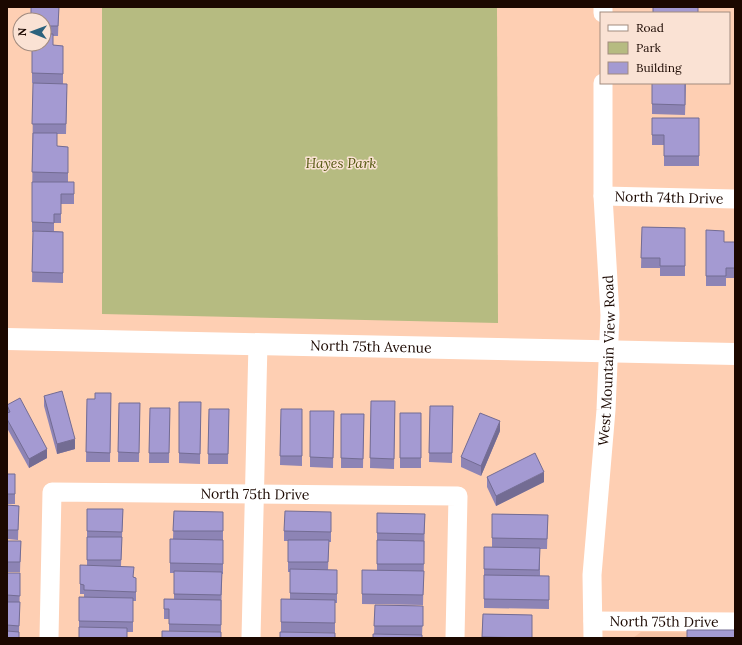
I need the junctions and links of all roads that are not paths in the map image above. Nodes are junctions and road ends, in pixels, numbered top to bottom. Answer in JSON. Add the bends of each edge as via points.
{"nodes":[{"id":1,"x":603,"y":84,"type":"edge"},
{"id":2,"x":603,"y":196,"type":"junction"},
{"id":3,"x":735,"y":199,"type":"edge"},
{"id":4,"x":7,"y":339,"type":"edge"},
{"id":5,"x":258,"y":343,"type":"junction"},
{"id":6,"x":608,"y":352,"type":"junction"},
{"id":7,"x":735,"y":354,"type":"edge"},
{"id":8,"x":254,"y":494,"type":"junction"},
{"id":9,"x":735,"y":622,"type":"edge"},
{"id":10,"x":593,"y":629,"type":"edge"},
{"id":11,"x":49,"y":638,"type":"edge"},
{"id":12,"x":251,"y":638,"type":"edge"},
{"id":13,"x":455,"y":638,"type":"edge"}],
"edges":[{"from":1,"to":2,"type":"street","name":"West Mountain View Road"},
{"from":2,"to":3,"type":"street","name":"North 74th Drive"},
{"from":2,"to":6,"type":"street","name":"West Mountain View Road","via":[[610,315]]},
{"from":4,"to":5,"type":"main road","name":"North 75th Avenue"},
{"from":5,"to":6,"type":"main road","name":"North 75th Avenue"},
{"from":5,"to":8,"type":"street"},
{"from":6,"to":7,"type":"main road","name":"North 75th Avenue"},
{"from":6,"to":10,"type":"street","name":"West Mountain View Road","via":[[606,410],[592,575]]},
{"from":8,"to":11,"type":"street","name":"North 75th Drive","via":[[52,492]]},
{"from":8,"to":12,"type":"street"},
{"from":8,"to":13,"type":"street","name":"North 75th Drive","via":[[458,496]]},
{"from":9,"to":10,"type":"street","name":"North 75th Drive"}]}
